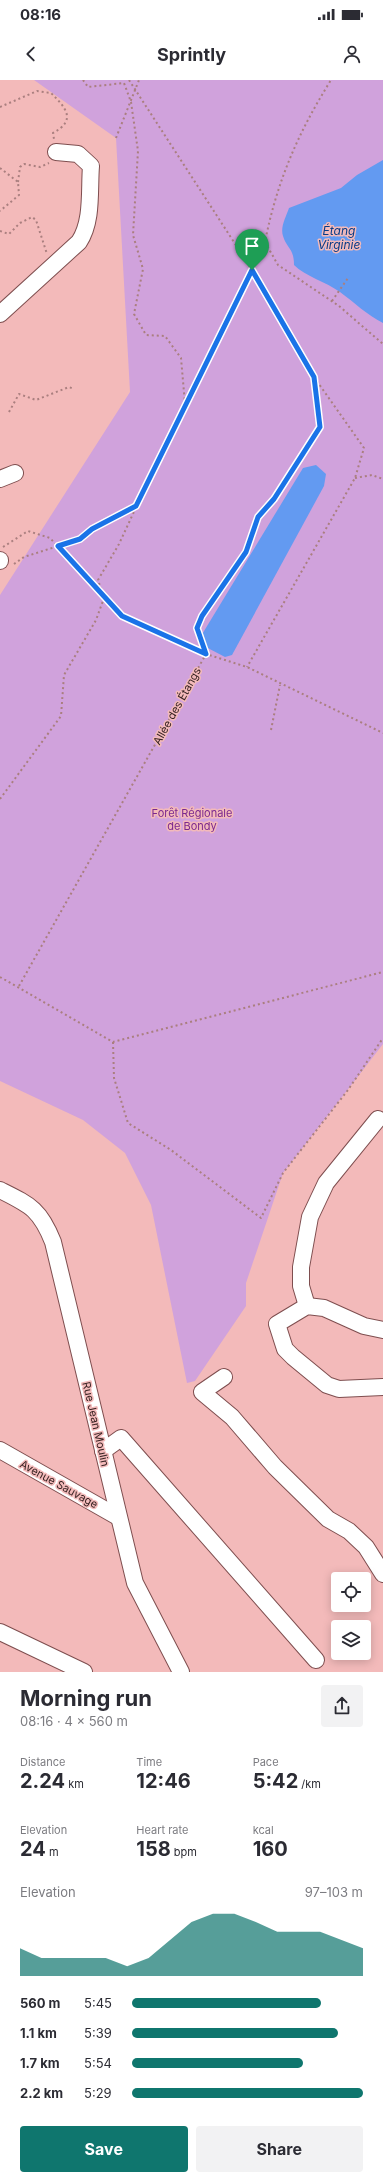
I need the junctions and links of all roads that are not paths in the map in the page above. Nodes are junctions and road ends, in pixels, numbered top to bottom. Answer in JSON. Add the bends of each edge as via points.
{"nodes":[{"id":1,"x":56,"y":152,"type":"road end"},
{"id":2,"x":0,"y":314,"type":"edge"},
{"id":3,"x":15,"y":473,"type":"dead end"},
{"id":4,"x":0,"y":479,"type":"edge"},
{"id":5,"x":378,"y":1120,"type":"dead end"},
{"id":6,"x":0,"y":1190,"type":"edge"},
{"id":7,"x":307,"y":1306,"type":"junction"},
{"id":8,"x":383,"y":1330,"type":"edge"},
{"id":9,"x":224,"y":1377,"type":"dead end"},
{"id":10,"x":383,"y":1387,"type":"edge"},
{"id":11,"x":0,"y":1450,"type":"edge"},
{"id":12,"x":103,"y":1451,"type":"junction"},
{"id":13,"x":118,"y":1517,"type":"junction"},
{"id":14,"x":383,"y":1574,"type":"edge"},
{"id":15,"x":0,"y":1632,"type":"edge"},
{"id":16,"x":316,"y":1660,"type":"dead end"},
{"id":17,"x":78,"y":1671,"type":"edge"},
{"id":18,"x":181,"y":1672,"type":"edge"}],
"edges":[{"from":1,"to":2,"type":"street","via":[[78,154],[91,166],[84,234],[79,242]]},
{"from":3,"to":4,"type":"street"},
{"from":5,"to":7,"type":"street","via":[[326,1183],[310,1218],[301,1266],[301,1286]]},
{"from":6,"to":12,"type":"street","name":"Rue Jean Moulin","via":[[38,1212],[53,1242]]},
{"from":7,"to":8,"type":"street","via":[[324,1308],[364,1326]]},
{"from":7,"to":10,"type":"street","via":[[277,1324],[285,1349],[293,1358],[327,1385],[339,1389]]},
{"from":9,"to":14,"type":"street","via":[[202,1392],[232,1417],[275,1467],[328,1519],[350,1531],[366,1547]]},
{"from":11,"to":13,"type":"street","name":"Avenue Sauvage"},
{"from":12,"to":13,"type":"street","name":"Rue Jean Moulin"},
{"from":12,"to":16,"type":"street","via":[[122,1438]]},
{"from":13,"to":18,"type":"street","name":"Rue Jean Moulin","via":[[135,1583]]},
{"from":15,"to":17,"type":"street"}]}
